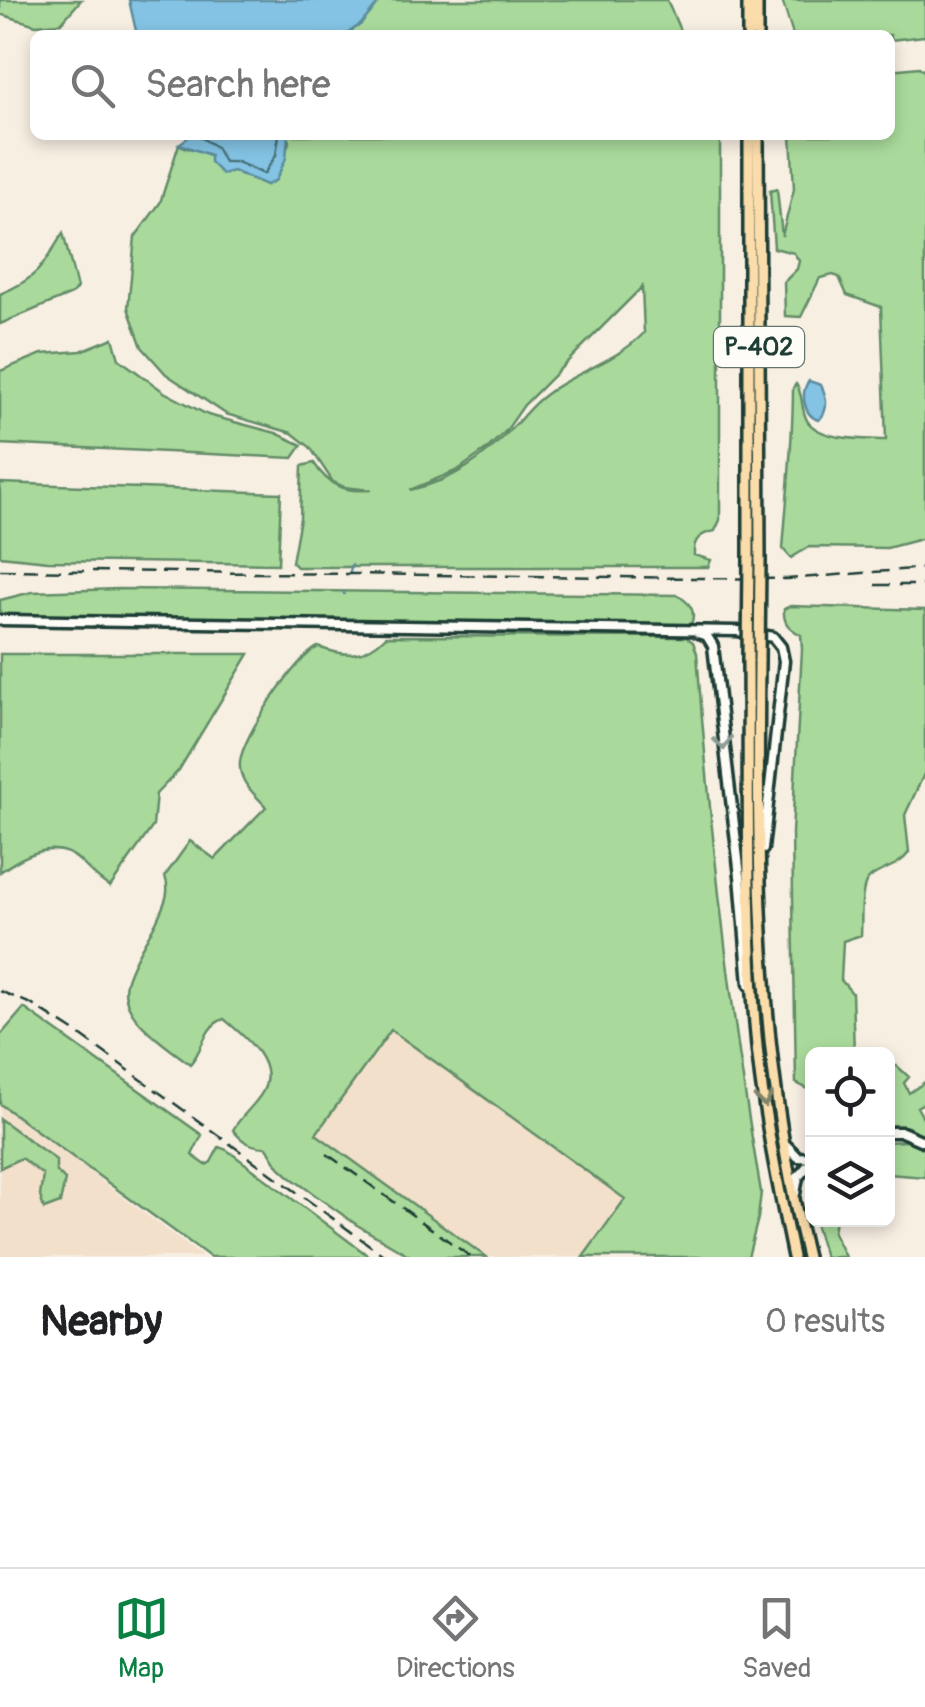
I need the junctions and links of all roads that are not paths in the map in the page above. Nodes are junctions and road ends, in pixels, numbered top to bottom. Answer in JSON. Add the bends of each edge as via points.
{"nodes":[{"id":1,"x":748,"y":0,"type":"edge"},
{"id":2,"x":757,"y":0,"type":"edge"},
{"id":3,"x":748,"y":30,"type":"edge"},
{"id":4,"x":758,"y":30,"type":"edge"},
{"id":5,"x":748,"y":140,"type":"edge"},
{"id":6,"x":758,"y":140,"type":"edge"},
{"id":7,"x":755,"y":560,"type":"junction"},
{"id":8,"x":0,"y":620,"type":"edge"},
{"id":9,"x":674,"y":630,"type":"junction"},
{"id":10,"x":738,"y":631,"type":"junction"},
{"id":11,"x":713,"y":646,"type":"junction"},
{"id":12,"x":754,"y":660,"type":"junction"},
{"id":13,"x":755,"y":1022,"type":"junction"},
{"id":14,"x":767,"y":1022,"type":"junction"},
{"id":15,"x":895,"y":1132,"type":"edge"},
{"id":16,"x":782,"y":1140,"type":"junction"},
{"id":17,"x":925,"y":1142,"type":"edge"},
{"id":18,"x":805,"y":1158,"type":"edge"},
{"id":19,"x":805,"y":1168,"type":"edge"},
{"id":20,"x":794,"y":1204,"type":"junction"},
{"id":21,"x":793,"y":1257,"type":"edge"},
{"id":22,"x":807,"y":1257,"type":"edge"}],
"edges":[{"from":1,"to":3,"type":"main road"},
{"from":2,"to":4,"type":"main road"},
{"from":5,"to":7,"type":"main road","number":"Р-402"},
{"from":6,"to":7,"type":"main road","number":"Р-402"},
{"from":7,"to":12,"type":"main road","number":"Р-402","bridge":true},
{"from":8,"to":9,"type":"street"},
{"from":9,"to":10,"type":"street"},
{"from":9,"to":11,"type":"street","via":[[704,634]]},
{"from":10,"to":11,"type":"street","via":[[720,635]]},
{"from":10,"to":14,"type":"street","via":[[773,638],[784,654],[763,848]]},
{"from":11,"to":13,"type":"street","one_way":true},
{"from":12,"to":13,"type":"main road","number":"Р-402","via":[[748,860]]},
{"from":12,"to":14,"type":"main road","number":"Р-402"},
{"from":13,"to":21,"type":"main road","number":"Р-402","one_way":true},
{"from":14,"to":16,"type":"main road","number":"Р-402"},
{"from":15,"to":17,"type":"street"},
{"from":16,"to":18,"type":"street"},
{"from":16,"to":20,"type":"main road","number":"Р-402"},
{"from":19,"to":20,"type":"street"},
{"from":20,"to":22,"type":"main road"}]}
